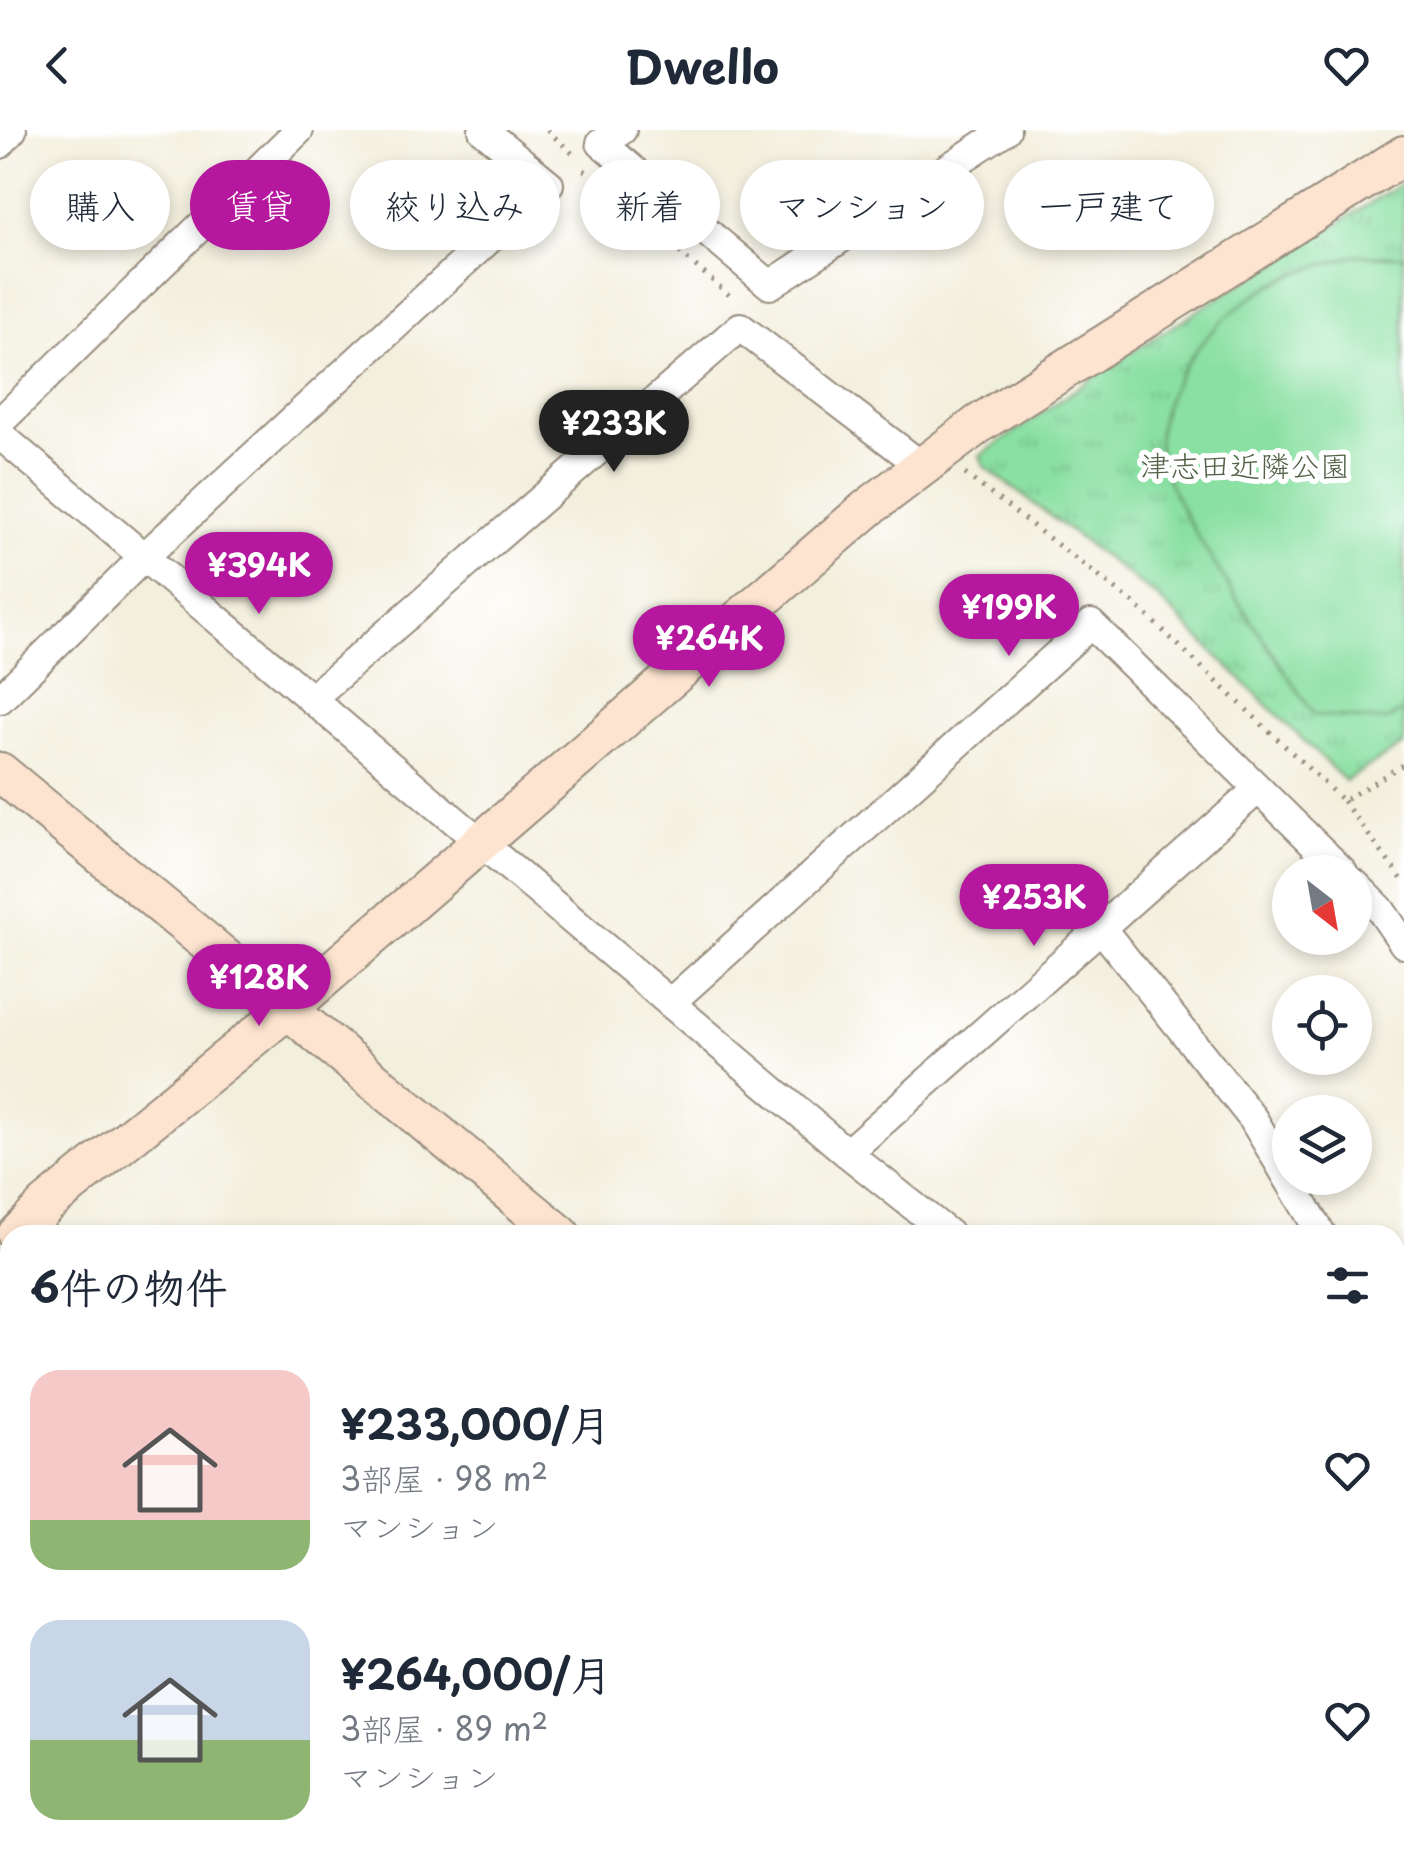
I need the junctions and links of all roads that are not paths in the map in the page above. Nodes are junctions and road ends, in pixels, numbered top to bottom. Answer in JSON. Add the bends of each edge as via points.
{"nodes":[{"id":1,"x":12,"y":130,"type":"edge"},
{"id":2,"x":300,"y":130,"type":"edge"},
{"id":3,"x":483,"y":130,"type":"edge"},
{"id":4,"x":622,"y":130,"type":"edge"},
{"id":5,"x":1006,"y":130,"type":"edge"},
{"id":6,"x":1399,"y":130,"type":"edge"},
{"id":7,"x":1404,"y":138,"type":"edge"},
{"id":8,"x":0,"y":144,"type":"edge"},
{"id":9,"x":1404,"y":155,"type":"edge"},
{"id":10,"x":0,"y":422,"type":"edge"},
{"id":11,"x":0,"y":435,"type":"edge"},
{"id":12,"x":932,"y":460,"type":"junction"},
{"id":13,"x":144,"y":557,"type":"junction"},
{"id":14,"x":0,"y":699,"type":"edge"},
{"id":15,"x":311,"y":699,"type":"junction"},
{"id":16,"x":0,"y":772,"type":"edge"},
{"id":17,"x":1258,"y":788,"type":"junction"},
{"id":18,"x":480,"y":843,"type":"junction"},
{"id":19,"x":1326,"y":855,"type":"edge"},
{"id":20,"x":1372,"y":900,"type":"edge"},
{"id":21,"x":1101,"y":928,"type":"junction"},
{"id":22,"x":1404,"y":944,"type":"edge"},
{"id":23,"x":670,"y":1003,"type":"junction"},
{"id":24,"x":288,"y":1009,"type":"junction"},
{"id":25,"x":847,"y":1153,"type":"junction"},
{"id":26,"x":27,"y":1225,"type":"edge"},
{"id":27,"x":549,"y":1225,"type":"edge"},
{"id":28,"x":937,"y":1225,"type":"edge"},
{"id":29,"x":1316,"y":1225,"type":"edge"}],
"edges":[{"from":1,"to":8,"type":"street"},
{"from":2,"to":10,"type":"street"},
{"from":3,"to":13,"type":"street","via":[[549,184]]},
{"from":4,"to":5,"type":"street","via":[[601,143],[770,285]]},
{"from":6,"to":7,"type":"street"},
{"from":9,"to":12,"type":"street","via":[[980,422]]},
{"from":11,"to":13,"type":"street"},
{"from":12,"to":15,"type":"street","via":[[740,327]]},
{"from":12,"to":18,"type":"street"},
{"from":13,"to":14,"type":"street"},
{"from":13,"to":15,"type":"street"},
{"from":15,"to":18,"type":"street"},
{"from":16,"to":24,"type":"street"},
{"from":17,"to":19,"type":"street"},
{"from":17,"to":21,"type":"street"},
{"from":17,"to":23,"type":"street","via":[[1091,624]]},
{"from":18,"to":23,"type":"street"},
{"from":18,"to":24,"type":"street"},
{"from":20,"to":22,"type":"street"},
{"from":21,"to":25,"type":"street"},
{"from":21,"to":29,"type":"street","via":[[1253,1119]]},
{"from":23,"to":25,"type":"street"},
{"from":24,"to":26,"type":"street"},
{"from":24,"to":27,"type":"street"},
{"from":25,"to":28,"type":"street"}]}
